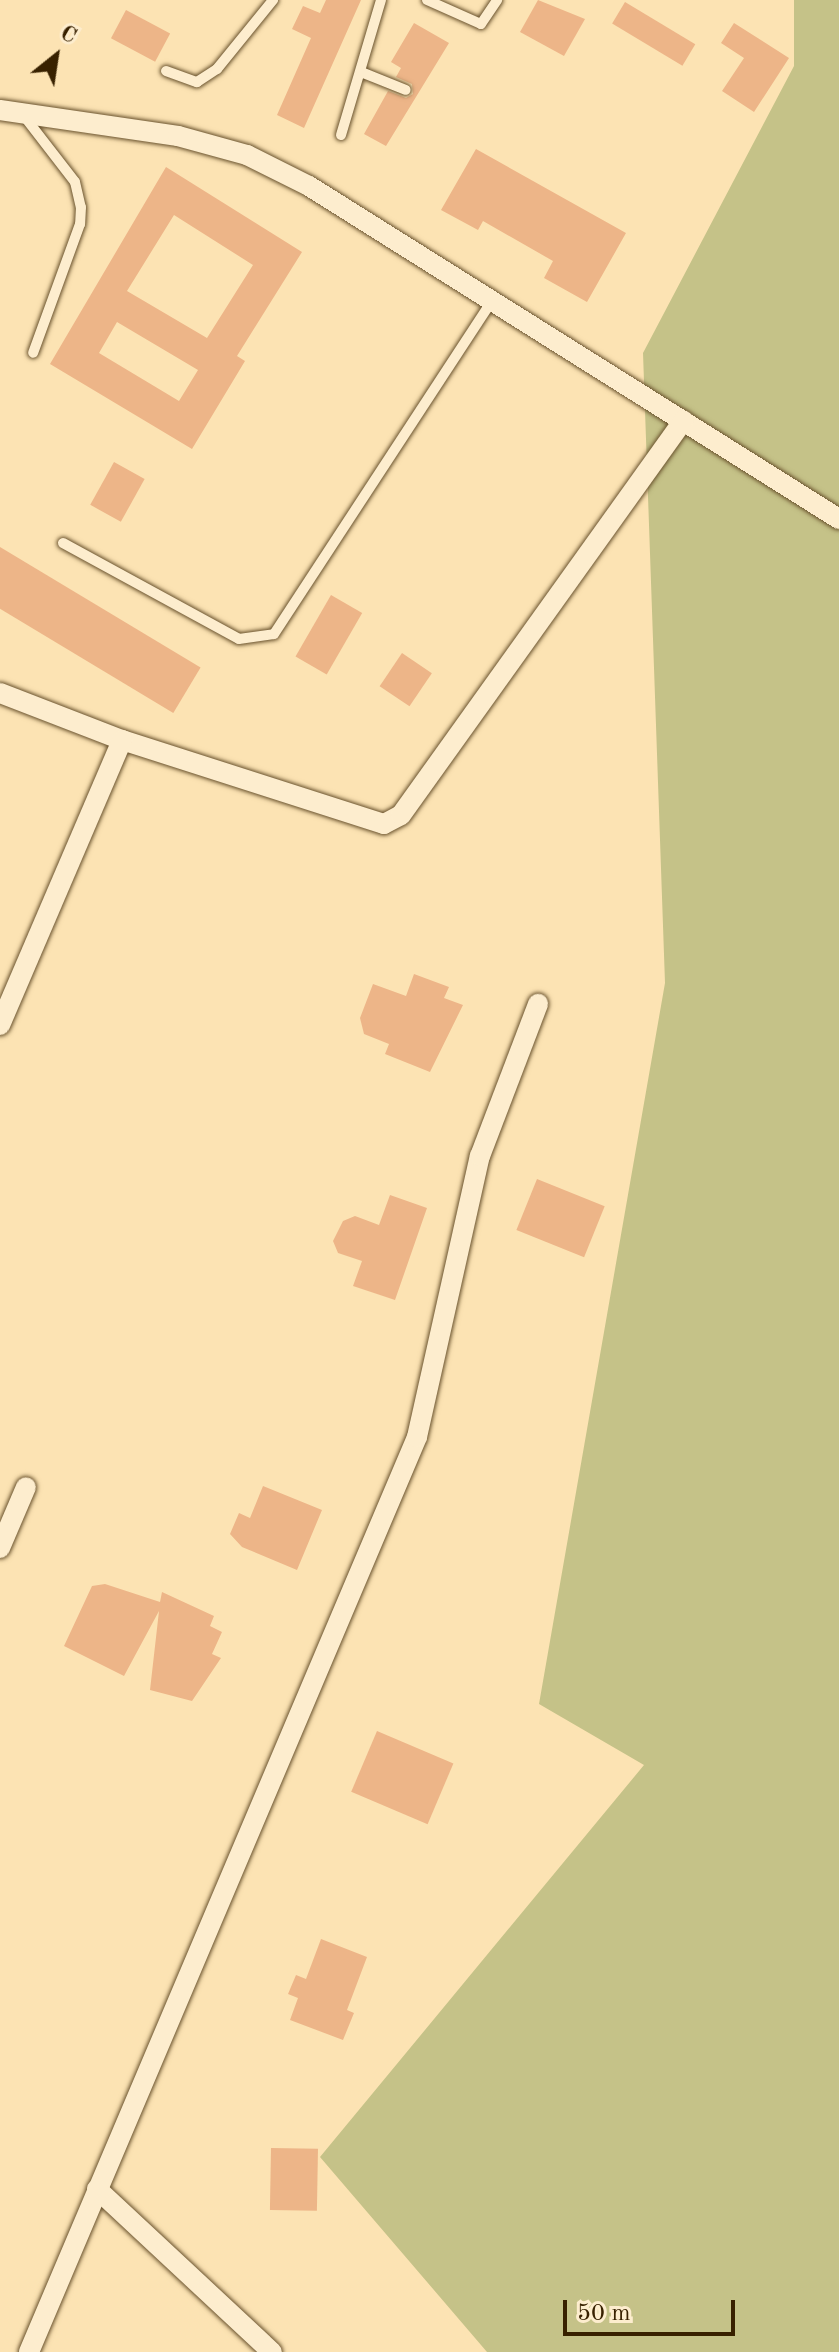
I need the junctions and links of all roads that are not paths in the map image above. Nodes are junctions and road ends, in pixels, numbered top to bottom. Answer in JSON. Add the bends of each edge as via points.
{"nodes":[{"id":1,"x":273,"y":0,"type":"edge"},
{"id":2,"x":381,"y":0,"type":"edge"},
{"id":3,"x":427,"y":0,"type":"edge"},
{"id":4,"x":497,"y":0,"type":"edge"},
{"id":5,"x":166,"y":71,"type":"dead end"},
{"id":6,"x":361,"y":72,"type":"junction"},
{"id":7,"x":406,"y":90,"type":"dead end"},
{"id":8,"x":0,"y":110,"type":"edge"},
{"id":9,"x":23,"y":115,"type":"junction"},
{"id":10,"x":341,"y":135,"type":"dead end"},
{"id":11,"x":493,"y":299,"type":"junction"},
{"id":12,"x":33,"y":353,"type":"dead end"},
{"id":13,"x":683,"y":421,"type":"junction"},
{"id":14,"x":839,"y":519,"type":"edge"},
{"id":15,"x":63,"y":543,"type":"dead end"},
{"id":16,"x":0,"y":693,"type":"edge"},
{"id":17,"x":122,"y":740,"type":"junction"},
{"id":18,"x":538,"y":1004,"type":"dead end"},
{"id":19,"x":0,"y":1025,"type":"edge"},
{"id":20,"x":26,"y":1487,"type":"dead end"},
{"id":21,"x":0,"y":1548,"type":"edge"},
{"id":22,"x":97,"y":2189,"type":"junction"},
{"id":23,"x":29,"y":2352,"type":"edge"},
{"id":24,"x":272,"y":2352,"type":"edge"}],
"edges":[{"from":1,"to":5,"type":"lane","via":[[217,69],[197,82]]},
{"from":2,"to":6,"type":"lane"},
{"from":3,"to":4,"type":"lane","via":[[481,24]]},
{"from":6,"to":7,"type":"lane"},
{"from":6,"to":10,"type":"lane"},
{"from":8,"to":9,"type":"street"},
{"from":9,"to":11,"type":"street","via":[[178,136],[247,155]]},
{"from":9,"to":12,"type":"lane","via":[[75,182],[81,207],[80,224]]},
{"from":11,"to":13,"type":"street"},
{"from":11,"to":15,"type":"lane","via":[[274,634],[239,639]]},
{"from":13,"to":14,"type":"street"},
{"from":13,"to":17,"type":"street","via":[[401,815],[384,824],[368,821]]},
{"from":16,"to":17,"type":"street"},
{"from":17,"to":19,"type":"street"},
{"from":18,"to":22,"type":"street","via":[[480,1156],[417,1437]]},
{"from":20,"to":21,"type":"street"},
{"from":22,"to":23,"type":"street"},
{"from":22,"to":24,"type":"street"}]}
